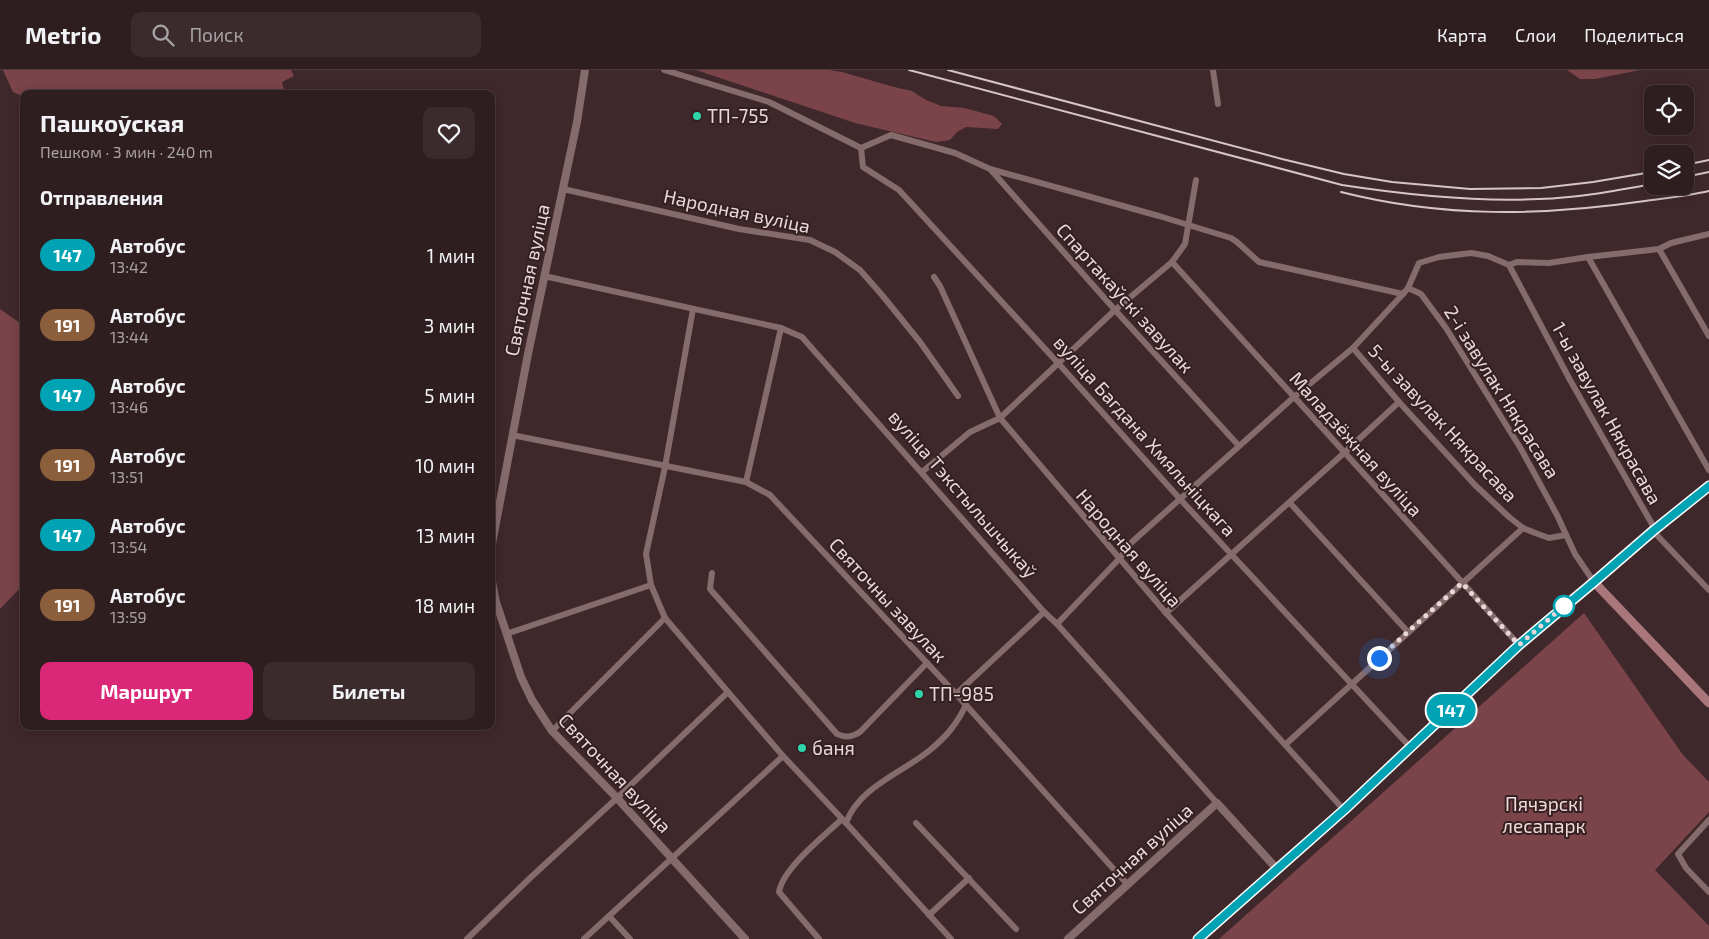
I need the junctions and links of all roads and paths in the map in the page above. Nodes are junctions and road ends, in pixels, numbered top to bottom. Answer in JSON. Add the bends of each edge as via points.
{"nodes":[{"id":1,"x":585,"y":70,"type":"edge"},
{"id":2,"x":664,"y":70,"type":"edge"},
{"id":3,"x":1213,"y":70,"type":"edge"},
{"id":4,"x":1218,"y":104,"type":"dead end"},
{"id":5,"x":861,"y":148,"type":"junction"},
{"id":6,"x":990,"y":170,"type":"junction"},
{"id":7,"x":1196,"y":180,"type":"dead end"},
{"id":8,"x":563,"y":189,"type":"junction"},
{"id":9,"x":1189,"y":226,"type":"junction"},
{"id":10,"x":1709,"y":234,"type":"edge"},
{"id":11,"x":1659,"y":248,"type":"junction"},
{"id":12,"x":1588,"y":256,"type":"junction"},
{"id":13,"x":1172,"y":262,"type":"junction"},
{"id":14,"x":1509,"y":265,"type":"junction"},
{"id":15,"x":544,"y":276,"type":"junction"},
{"id":16,"x":934,"y":277,"type":"dead end"},
{"id":17,"x":1406,"y":291,"type":"junction"},
{"id":18,"x":693,"y":310,"type":"junction"},
{"id":19,"x":1115,"y":310,"type":"junction"},
{"id":20,"x":781,"y":328,"type":"junction"},
{"id":21,"x":1709,"y":336,"type":"edge"},
{"id":22,"x":1353,"y":348,"type":"junction"},
{"id":23,"x":1058,"y":363,"type":"junction"},
{"id":24,"x":958,"y":396,"type":"dead end"},
{"id":25,"x":1294,"y":397,"type":"junction"},
{"id":26,"x":1399,"y":402,"type":"junction"},
{"id":27,"x":1000,"y":418,"type":"junction"},
{"id":28,"x":512,"y":436,"type":"junction"},
{"id":29,"x":1239,"y":446,"type":"junction"},
{"id":30,"x":1344,"y":453,"type":"junction"},
{"id":31,"x":665,"y":467,"type":"junction"},
{"id":32,"x":1709,"y":470,"type":"edge"},
{"id":33,"x":922,"y":472,"type":"junction"},
{"id":34,"x":746,"y":482,"type":"junction"},
{"id":35,"x":1709,"y":486,"type":"edge"},
{"id":36,"x":1180,"y":499,"type":"junction"},
{"id":37,"x":1290,"y":503,"type":"junction"},
{"id":38,"x":495,"y":527,"type":"edge"},
{"id":39,"x":1523,"y":528,"type":"junction"},
{"id":40,"x":1653,"y":531,"type":"junction"},
{"id":41,"x":1566,"y":535,"type":"junction"},
{"id":42,"x":1231,"y":554,"type":"junction"},
{"id":43,"x":1119,"y":560,"type":"junction"},
{"id":44,"x":712,"y":573,"type":"dead end"},
{"id":45,"x":1594,"y":582,"type":"junction"},
{"id":46,"x":1462,"y":583,"type":"junction"},
{"id":47,"x":651,"y":585,"type":"junction"},
{"id":48,"x":1709,"y":590,"type":"edge"},
{"id":49,"x":495,"y":597,"type":"edge"},
{"id":50,"x":1044,"y":612,"type":"junction"},
{"id":51,"x":1166,"y":613,"type":"junction"},
{"id":52,"x":665,"y":618,"type":"junction"},
{"id":53,"x":1057,"y":624,"type":"junction"},
{"id":54,"x":1408,"y":632,"type":"junction"},
{"id":55,"x":506,"y":634,"type":"junction"},
{"id":56,"x":1519,"y":645,"type":"junction"},
{"id":57,"x":927,"y":663,"type":"junction"},
{"id":58,"x":1351,"y":685,"type":"junction"},
{"id":59,"x":728,"y":692,"type":"junction"},
{"id":60,"x":956,"y":694,"type":"junction"},
{"id":61,"x":1709,"y":703,"type":"edge"},
{"id":62,"x":966,"y":705,"type":"junction"},
{"id":63,"x":552,"y":731,"type":"junction"},
{"id":64,"x":1286,"y":744,"type":"junction"},
{"id":65,"x":1411,"y":748,"type":"junction"},
{"id":66,"x":783,"y":756,"type":"junction"},
{"id":67,"x":617,"y":798,"type":"junction"},
{"id":68,"x":1218,"y":803,"type":"junction"},
{"id":69,"x":1344,"y":810,"type":"junction"},
{"id":70,"x":1709,"y":820,"type":"edge"},
{"id":71,"x":844,"y":821,"type":"junction"},
{"id":72,"x":916,"y":823,"type":"dead end"},
{"id":73,"x":671,"y":858,"type":"junction"},
{"id":74,"x":1278,"y":869,"type":"junction"},
{"id":75,"x":969,"y":878,"type":"junction"},
{"id":76,"x":1128,"y":884,"type":"junction"},
{"id":77,"x":1709,"y":892,"type":"edge"},
{"id":78,"x":929,"y":915,"type":"junction"},
{"id":79,"x":609,"y":916,"type":"junction"},
{"id":80,"x":1016,"y":929,"type":"dead end"},
{"id":81,"x":1073,"y":937,"type":"edge"},
{"id":82,"x":466,"y":939,"type":"edge"},
{"id":83,"x":584,"y":939,"type":"edge"},
{"id":84,"x":630,"y":939,"type":"edge"},
{"id":85,"x":745,"y":939,"type":"edge"},
{"id":86,"x":819,"y":939,"type":"edge"},
{"id":87,"x":952,"y":939,"type":"edge"},
{"id":88,"x":1198,"y":939,"type":"edge"}],
"edges":[{"from":1,"to":8,"type":"street","name":"Святочная вуліца"},
{"from":2,"to":5,"type":"street","via":[[768,102]]},
{"from":3,"to":4,"type":"street"},
{"from":5,"to":6,"type":"street","via":[[891,135],[955,153]]},
{"from":5,"to":23,"type":"street","name":"вуліца Багдана Хмяльніцкага","via":[[863,167],[899,190]]},
{"from":6,"to":9,"type":"street","name":"2-і завулак Някрасава"},
{"from":6,"to":19,"type":"street","name":"Спартакаўскі завулак"},
{"from":7,"to":9,"type":"street"},
{"from":8,"to":15,"type":"street","name":"Святочная вуліца"},
{"from":8,"to":24,"type":"street","name":"Народная вуліца","via":[[810,240],[835,252],[860,270],[882,295]]},
{"from":9,"to":13,"type":"street","via":[[1185,244]]},
{"from":9,"to":17,"type":"street","name":"2-і завулак Някрасава","via":[[1231,238],[1259,262]]},
{"from":10,"to":11,"type":"street"},
{"from":11,"to":12,"type":"street"},
{"from":11,"to":21,"type":"street"},
{"from":12,"to":14,"type":"street","via":[[1550,263],[1517,262]]},
{"from":12,"to":32,"type":"street"},
{"from":13,"to":19,"type":"street"},
{"from":13,"to":25,"type":"street","name":"Маладзёжная вуліца"},
{"from":14,"to":17,"type":"street","via":[[1471,253],[1440,257],[1420,263]]},
{"from":14,"to":40,"type":"street","name":"1-ы завулак Някрасава"},
{"from":15,"to":18,"type":"street","name":"вуліца Тэкстыльшчыкаў"},
{"from":15,"to":28,"type":"street","name":"Святочная вуліца"},
{"from":16,"to":27,"type":"street","name":"Народная вуліца"},
{"from":17,"to":22,"type":"street"},
{"from":17,"to":41,"type":"street","name":"2-і завулак Някрасава","via":[[1421,294],[1446,328],[1521,449]]},
{"from":18,"to":20,"type":"street","name":"вуліца Тэкстыльшчыкаў"},
{"from":18,"to":31,"type":"street"},
{"from":19,"to":23,"type":"street"},
{"from":19,"to":29,"type":"street","name":"Спартакаўскі завулак"},
{"from":20,"to":33,"type":"street","name":"вуліца Тэкстыльшчыкаў","via":[[802,337]]},
{"from":20,"to":34,"type":"street"},
{"from":22,"to":25,"type":"street"},
{"from":22,"to":26,"type":"street","name":"5-ы завулак Някрасава"},
{"from":23,"to":27,"type":"street"},
{"from":23,"to":36,"type":"street","name":"вуліца Багдана Хмяльніцкага"},
{"from":25,"to":29,"type":"street"},
{"from":25,"to":30,"type":"street","name":"Маладзёжная вуліца"},
{"from":26,"to":30,"type":"street"},
{"from":26,"to":39,"type":"street","name":"5-ы завулак Някрасава","via":[[1475,485]]},
{"from":27,"to":33,"type":"street","via":[[970,432]]},
{"from":27,"to":43,"type":"street","name":"Народная вуліца"},
{"from":28,"to":31,"type":"street","name":"Святочны завулак"},
{"from":28,"to":38,"type":"street","name":"Святочная вуліца"},
{"from":29,"to":36,"type":"street"},
{"from":30,"to":37,"type":"street"},
{"from":30,"to":46,"type":"street","name":"Маладзёжная вуліца"},
{"from":31,"to":34,"type":"street","name":"Святочны завулак"},
{"from":31,"to":47,"type":"street","via":[[646,554]]},
{"from":33,"to":50,"type":"street","name":"вуліца Тэкстыльшчыкаў"},
{"from":34,"to":57,"type":"street","name":"Святочны завулак","via":[[770,495]]},
{"from":35,"to":40,"type":"main road"},
{"from":36,"to":42,"type":"street","name":"вуліца Багдана Хмяльніцкага"},
{"from":36,"to":43,"type":"street","via":[[1132,542]]},
{"from":37,"to":42,"type":"street"},
{"from":37,"to":54,"type":"street"},
{"from":39,"to":41,"type":"street","name":"5-ы завулак Някрасава","via":[[1549,538]]},
{"from":39,"to":46,"type":"street"},
{"from":40,"to":45,"type":"main road"},
{"from":40,"to":48,"type":"street","name":"1-ы завулак Някрасава"},
{"from":41,"to":45,"type":"street","name":"2-і завулак Някрасава"},
{"from":42,"to":51,"type":"street"},
{"from":42,"to":58,"type":"street","name":"вуліца Багдана Хмяльніцкага"},
{"from":43,"to":51,"type":"street","name":"Народная вуліца"},
{"from":43,"to":53,"type":"street"},
{"from":44,"to":57,"type":"street","via":[[710,589],[837,734],[844,737],[860,732]]},
{"from":45,"to":56,"type":"street"},
{"from":45,"to":61,"type":"main road","name":"2-і завулак Някрасава"},
{"from":46,"to":54,"type":"street"},
{"from":46,"to":56,"type":"street","name":"Маладзёжная вуліца"},
{"from":47,"to":52,"type":"street"},
{"from":47,"to":55,"type":"street"},
{"from":49,"to":55,"type":"street","name":"Святочная вуліца"},
{"from":50,"to":53,"type":"street","name":"вуліца Тэкстыльшчыкаў"},
{"from":50,"to":60,"type":"street"},
{"from":51,"to":64,"type":"street","name":"Народная вуліца"},
{"from":52,"to":59,"type":"street"},
{"from":52,"to":63,"type":"street"},
{"from":53,"to":68,"type":"street","name":"вуліца Тэкстыльшчыкаў"},
{"from":54,"to":58,"type":"street"},
{"from":55,"to":63,"type":"street","name":"Святочная вуліца","via":[[521,677]]},
{"from":56,"to":65,"type":"street"},
{"from":57,"to":60,"type":"street","name":"Святочны завулак"},
{"from":58,"to":64,"type":"street"},
{"from":58,"to":65,"type":"street","name":"вуліца Багдана Хмяльніцкага"},
{"from":59,"to":66,"type":"street"},
{"from":59,"to":67,"type":"street"},
{"from":60,"to":62,"type":"street","name":"Святочны завулак"},
{"from":62,"to":71,"type":"street","via":[[956,724],[941,740],[862,798]]},
{"from":62,"to":76,"type":"street","name":"Святочны завулак"},
{"from":63,"to":67,"type":"street","name":"Святочная вуліца"},
{"from":64,"to":69,"type":"street","name":"Народная вуліца"},
{"from":65,"to":69,"type":"street"},
{"from":66,"to":71,"type":"street"},
{"from":66,"to":73,"type":"street"},
{"from":67,"to":73,"type":"street","name":"Святочная вуліца"},
{"from":67,"to":82,"type":"street"},
{"from":68,"to":74,"type":"street","name":"вуліца Тэкстыльшчыкаў"},
{"from":68,"to":76,"type":"street","name":"Святочная вуліца"},
{"from":69,"to":74,"type":"street"},
{"from":70,"to":77,"type":"street","via":[[1678,854],[1686,868]]},
{"from":71,"to":78,"type":"street"},
{"from":71,"to":86,"type":"street","via":[[790,870],[780,884],[780,896]]},
{"from":72,"to":75,"type":"street"},
{"from":73,"to":79,"type":"street"},
{"from":73,"to":85,"type":"street","name":"Святочная вуліца"},
{"from":74,"to":88,"type":"street"},
{"from":75,"to":78,"type":"street"},
{"from":75,"to":80,"type":"street"},
{"from":76,"to":81,"type":"street","name":"Святочная вуліца"},
{"from":78,"to":87,"type":"street"},
{"from":79,"to":83,"type":"street"},
{"from":79,"to":84,"type":"street"}]}
